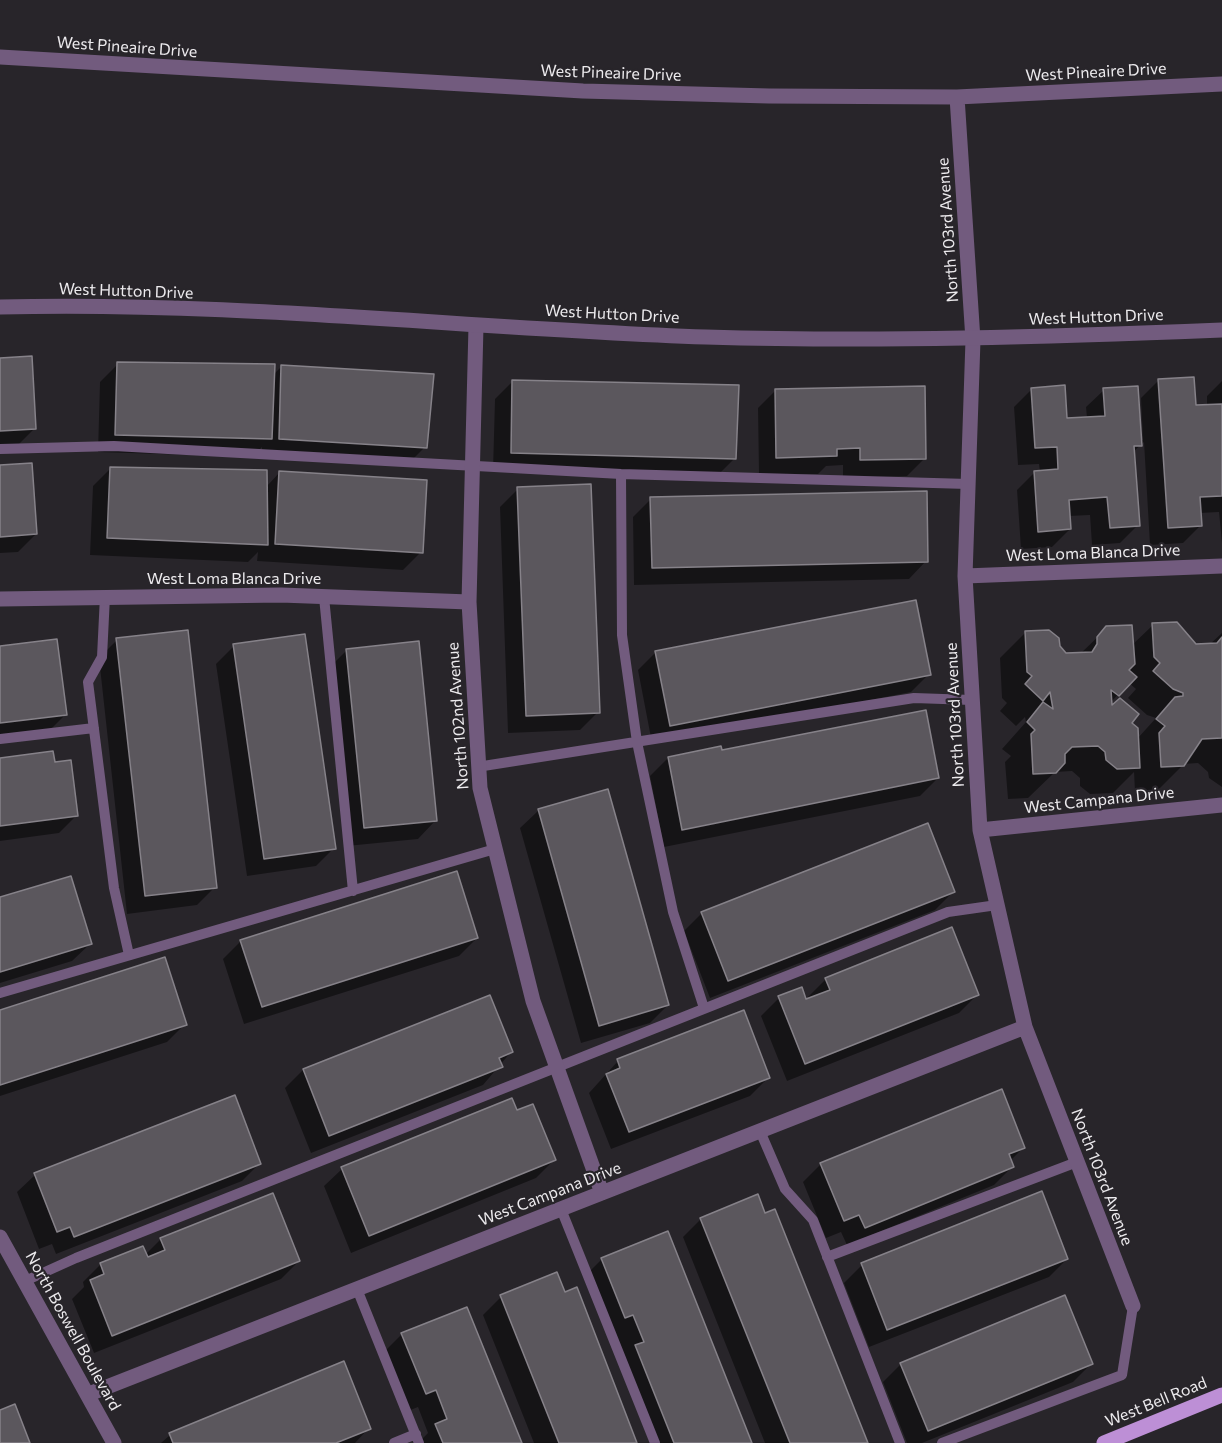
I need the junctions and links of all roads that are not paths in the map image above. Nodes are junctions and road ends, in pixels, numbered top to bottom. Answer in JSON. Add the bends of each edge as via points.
{"nodes":[{"id":1,"x":0,"y":57,"type":"edge"},
{"id":2,"x":1222,"y":84,"type":"edge"},
{"id":3,"x":957,"y":97,"type":"junction"},
{"id":4,"x":0,"y":307,"type":"edge"},
{"id":5,"x":476,"y":326,"type":"junction"},
{"id":6,"x":1222,"y":330,"type":"edge"},
{"id":7,"x":973,"y":340,"type":"junction"},
{"id":8,"x":0,"y":449,"type":"edge"},
{"id":9,"x":471,"y":466,"type":"junction"},
{"id":10,"x":621,"y":474,"type":"junction"},
{"id":11,"x":968,"y":484,"type":"junction"},
{"id":12,"x":1222,"y":566,"type":"edge"},
{"id":13,"x":965,"y":576,"type":"junction"},
{"id":14,"x":105,"y":596,"type":"junction"},
{"id":15,"x":324,"y":597,"type":"junction"},
{"id":16,"x":0,"y":599,"type":"edge"},
{"id":17,"x":469,"y":602,"type":"junction"},
{"id":18,"x":972,"y":700,"type":"junction"},
{"id":19,"x":93,"y":728,"type":"junction"},
{"id":20,"x":0,"y":739,"type":"edge"},
{"id":21,"x":637,"y":742,"type":"junction"},
{"id":22,"x":477,"y":767,"type":"junction"},
{"id":23,"x":1222,"y":805,"type":"edge"},
{"id":24,"x":980,"y":830,"type":"junction"},
{"id":25,"x":495,"y":849,"type":"junction"},
{"id":26,"x":352,"y":891,"type":"junction"},
{"id":27,"x":997,"y":905,"type":"junction"},
{"id":28,"x":129,"y":955,"type":"junction"},
{"id":29,"x":0,"y":993,"type":"edge"},
{"id":30,"x":704,"y":1008,"type":"junction"},
{"id":31,"x":1025,"y":1028,"type":"junction"},
{"id":32,"x":556,"y":1065,"type":"junction"},
{"id":33,"x":760,"y":1131,"type":"junction"},
{"id":34,"x":1077,"y":1162,"type":"junction"},
{"id":35,"x":603,"y":1192,"type":"junction"},
{"id":36,"x":561,"y":1209,"type":"junction"},
{"id":37,"x":0,"y":1237,"type":"edge"},
{"id":38,"x":827,"y":1257,"type":"junction"},
{"id":39,"x":25,"y":1281,"type":"junction"},
{"id":40,"x":357,"y":1288,"type":"junction"},
{"id":41,"x":1132,"y":1306,"type":"joint"},
{"id":42,"x":89,"y":1394,"type":"junction"},
{"id":43,"x":1222,"y":1395,"type":"edge"},
{"id":44,"x":417,"y":1439,"type":"edge"},
{"id":45,"x":114,"y":1443,"type":"edge"},
{"id":46,"x":394,"y":1443,"type":"edge"},
{"id":47,"x":655,"y":1443,"type":"edge"},
{"id":48,"x":900,"y":1443,"type":"edge"},
{"id":49,"x":942,"y":1443,"type":"edge"},
{"id":50,"x":1104,"y":1443,"type":"edge"}],
"edges":[{"from":1,"to":3,"type":"street","name":"West Pineaire Drive","via":[[583,91]]},
{"from":2,"to":3,"type":"street","name":"West Pineaire Drive"},
{"from":3,"to":7,"type":"street","name":"North 103rd Avenue"},
{"from":4,"to":5,"type":"street","name":"West Hutton Drive","via":[[237,312]]},
{"from":5,"to":7,"type":"street","name":"West Hutton Drive","via":[[707,337]]},
{"from":5,"to":9,"type":"street","name":"North 102nd Avenue"},
{"from":6,"to":7,"type":"street","name":"West Hutton Drive"},
{"from":7,"to":11,"type":"street","name":"North 103rd Avenue"},
{"from":8,"to":9,"type":"lane","via":[[114,446]]},
{"from":9,"to":10,"type":"lane"},
{"from":9,"to":17,"type":"street","name":"North 102nd Avenue"},
{"from":10,"to":11,"type":"lane"},
{"from":10,"to":21,"type":"lane","via":[[622,635]]},
{"from":11,"to":13,"type":"street","name":"North 103rd Avenue"},
{"from":12,"to":13,"type":"street","name":"West Loma Blanca Drive"},
{"from":13,"to":18,"type":"street","name":"North 103rd Avenue"},
{"from":14,"to":15,"type":"street","name":"West Loma Blanca Drive"},
{"from":14,"to":16,"type":"street","name":"West Loma Blanca Drive"},
{"from":14,"to":19,"type":"lane","via":[[102,657],[88,682]]},
{"from":15,"to":17,"type":"street","name":"West Loma Blanca Drive"},
{"from":15,"to":26,"type":"lane"},
{"from":17,"to":22,"type":"street","name":"North 102nd Avenue"},
{"from":18,"to":21,"type":"lane","via":[[914,698]]},
{"from":18,"to":24,"type":"street","name":"North 103rd Avenue"},
{"from":19,"to":20,"type":"lane"},
{"from":19,"to":28,"type":"lane","via":[[114,888]]},
{"from":21,"to":22,"type":"lane"},
{"from":21,"to":30,"type":"lane","via":[[673,912]]},
{"from":22,"to":25,"type":"street","name":"North 102nd Avenue"},
{"from":23,"to":24,"type":"street","name":"West Campana Drive"},
{"from":24,"to":27,"type":"street","name":"North 103rd Avenue"},
{"from":25,"to":26,"type":"lane"},
{"from":25,"to":32,"type":"street","name":"North 102nd Avenue","via":[[533,1001]]},
{"from":26,"to":28,"type":"lane"},
{"from":27,"to":30,"type":"lane","via":[[948,912]]},
{"from":27,"to":31,"type":"street","name":"North 103rd Avenue"},
{"from":28,"to":29,"type":"lane"},
{"from":30,"to":32,"type":"lane"},
{"from":31,"to":33,"type":"street","name":"West Campana Drive"},
{"from":31,"to":34,"type":"street","name":"North 103rd Avenue"},
{"from":32,"to":35,"type":"street","name":"North 102nd Avenue"},
{"from":32,"to":39,"type":"lane"},
{"from":33,"to":35,"type":"street","name":"West Campana Drive"},
{"from":33,"to":38,"type":"lane","via":[[785,1188],[813,1220]]},
{"from":34,"to":38,"type":"lane"},
{"from":34,"to":41,"type":"street","name":"North 103rd Avenue"},
{"from":35,"to":36,"type":"street","name":"West Campana Drive"},
{"from":36,"to":40,"type":"street","name":"West Campana Drive"},
{"from":36,"to":47,"type":"lane"},
{"from":37,"to":39,"type":"street","name":"North Boswell Boulevard"},
{"from":38,"to":48,"type":"lane"},
{"from":39,"to":42,"type":"street","name":"North Boswell Boulevard"},
{"from":40,"to":42,"type":"street","name":"West Campana Drive"},
{"from":40,"to":44,"type":"lane"},
{"from":41,"to":49,"type":"lane","via":[[1122,1375]]},
{"from":42,"to":45,"type":"street","name":"North Boswell Boulevard"},
{"from":43,"to":50,"type":"main road","name":"West Bell Road"},
{"from":44,"to":46,"type":"lane"}]}
